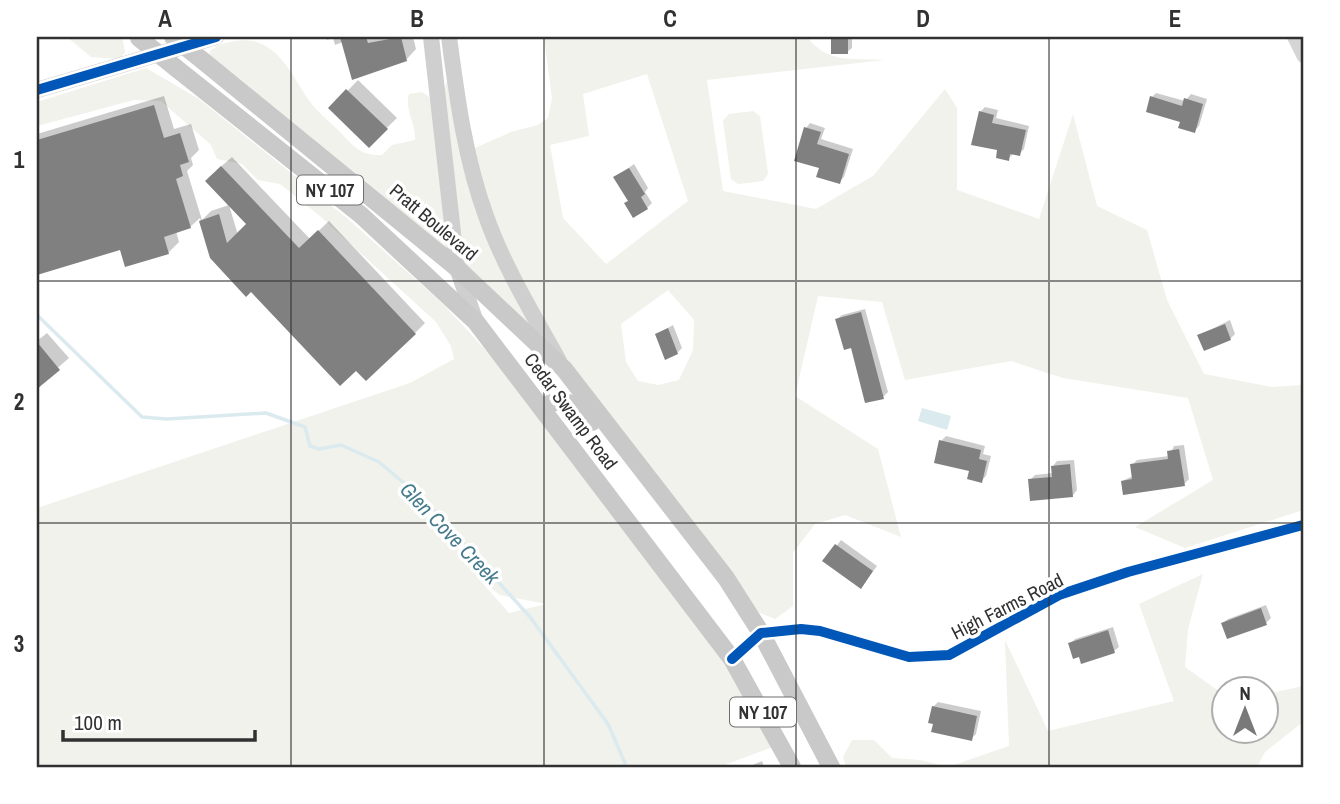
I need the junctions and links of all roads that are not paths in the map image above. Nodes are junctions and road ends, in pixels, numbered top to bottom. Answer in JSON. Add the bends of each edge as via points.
{"nodes":[{"id":1,"x":138,"y":37,"type":"edge"},
{"id":2,"x":173,"y":37,"type":"edge"},
{"id":3,"x":216,"y":37,"type":"edge"},
{"id":4,"x":431,"y":37,"type":"edge"},
{"id":5,"x":440,"y":37,"type":"edge"},
{"id":6,"x":449,"y":37,"type":"edge"},
{"id":7,"x":1293,"y":37,"type":"edge"},
{"id":8,"x":1303,"y":57,"type":"edge"},
{"id":9,"x":453,"y":68,"type":"junction"},
{"id":10,"x":37,"y":90,"type":"edge"},
{"id":11,"x":457,"y":268,"type":"junction"},
{"id":12,"x":476,"y":321,"type":"junction"},
{"id":13,"x":564,"y":369,"type":"junction"},
{"id":14,"x":543,"y":407,"type":"junction"},
{"id":15,"x":674,"y":509,"type":"junction"},
{"id":16,"x":1303,"y":525,"type":"edge"},
{"id":17,"x":761,"y":633,"type":"junction"},
{"id":18,"x":732,"y":659,"type":"junction"},
{"id":19,"x":792,"y":767,"type":"edge"},
{"id":20,"x":831,"y":767,"type":"edge"}],
"edges":[{"from":1,"to":12,"type":"main road","number":"NY 107","bridge":true,"via":[[361,215]]},
{"from":2,"to":11,"type":"main road","name":"Pratt Boulevard","number":"NY 107","bridge":true},
{"from":3,"to":10,"type":"main road"},
{"from":4,"to":11,"type":"main road","name":"Cedar Swamp Road"},
{"from":5,"to":9,"type":"main road","via":[[443,57]]},
{"from":6,"to":9,"type":"main road","name":"Cedar Swamp Road"},
{"from":7,"to":8,"type":"street"},
{"from":9,"to":13,"type":"main road","name":"Cedar Swamp Road","via":[[486,217],[510,272]]},
{"from":11,"to":12,"type":"main road","name":"Cedar Swamp Road"},
{"from":11,"to":13,"type":"main road","name":"Pratt Boulevard","number":"NY 107"},
{"from":12,"to":14,"type":"main road","name":"Cedar Swamp Road","number":"NY 107"},
{"from":13,"to":15,"type":"main road","name":"Cedar Swamp Road","number":"NY 107"},
{"from":14,"to":15,"type":"main road","via":[[559,400],[579,407],[632,472]]},
{"from":14,"to":18,"type":"main road","name":"Cedar Swamp Road","number":"NY 107"},
{"from":15,"to":17,"type":"main road","name":"Cedar Swamp Road","number":"NY 107"},
{"from":16,"to":17,"type":"street","name":"High Farms Road","via":[[1128,572],[1059,596],[948,655],[909,657],[820,631]]},
{"from":17,"to":18,"type":"street"},
{"from":17,"to":20,"type":"main road","name":"Cedar Swamp Road","number":"NY 107"},
{"from":18,"to":19,"type":"main road","name":"Cedar Swamp Road","number":"NY 107"}]}
